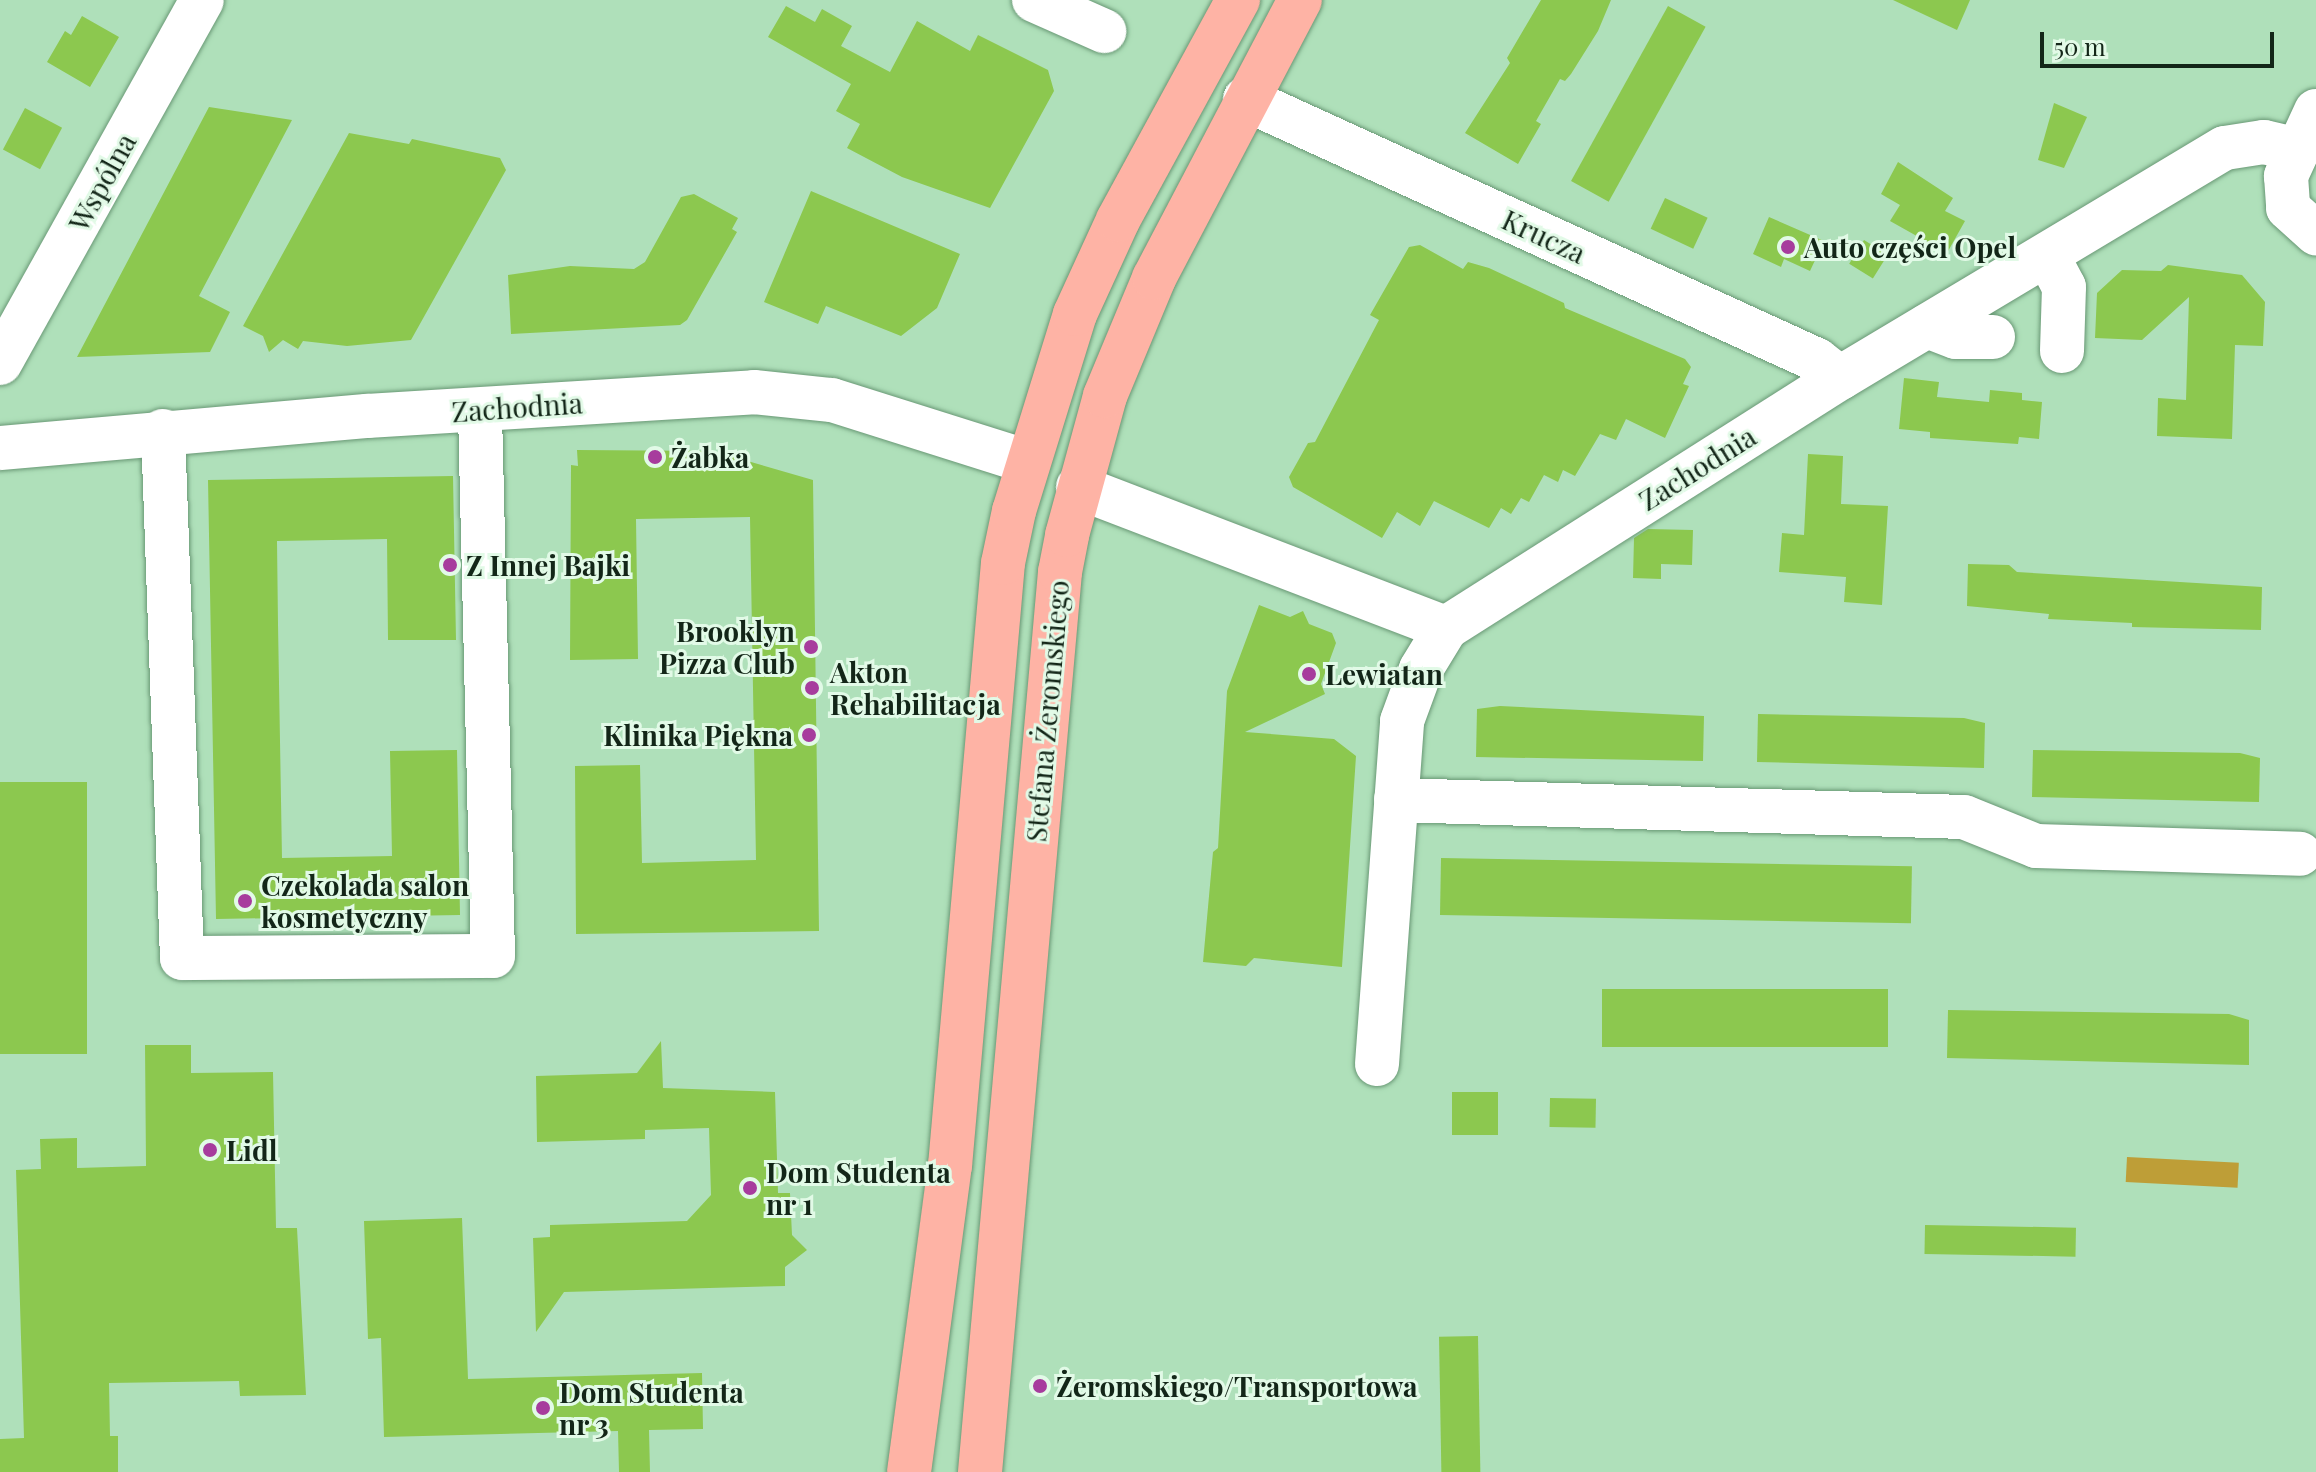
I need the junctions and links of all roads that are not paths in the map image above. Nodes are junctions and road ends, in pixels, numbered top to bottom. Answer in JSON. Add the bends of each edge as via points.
{"nodes":[{"id":1,"x":202,"y":0,"type":"edge"},
{"id":2,"x":1034,"y":0,"type":"edge"},
{"id":3,"x":1238,"y":0,"type":"edge"},
{"id":4,"x":1300,"y":0,"type":"edge"},
{"id":5,"x":1104,"y":31,"type":"dead end"},
{"id":6,"x":1245,"y":99,"type":"junction"},
{"id":7,"x":2316,"y":111,"type":"edge"},
{"id":8,"x":2298,"y":150,"type":"junction"},
{"id":9,"x":2316,"y":233,"type":"edge"},
{"id":10,"x":2047,"y":255,"type":"junction"},
{"id":11,"x":1927,"y":326,"type":"junction"},
{"id":12,"x":1993,"y":337,"type":"dead end"},
{"id":13,"x":2062,"y":351,"type":"dead end"},
{"id":14,"x":0,"y":363,"type":"edge"},
{"id":15,"x":1840,"y":378,"type":"junction"},
{"id":16,"x":480,"y":411,"type":"junction"},
{"id":17,"x":163,"y":431,"type":"junction"},
{"id":18,"x":0,"y":448,"type":"edge"},
{"id":19,"x":1026,"y":461,"type":"junction"},
{"id":20,"x":1078,"y":487,"type":"junction"},
{"id":21,"x":1067,"y":535,"type":"junction"},
{"id":22,"x":1446,"y":628,"type":"junction"},
{"id":23,"x":1396,"y":800,"type":"junction"},
{"id":24,"x":2300,"y":854,"type":"dead end"},
{"id":25,"x":1377,"y":1064,"type":"dead end"},
{"id":26,"x":909,"y":1472,"type":"edge"},
{"id":27,"x":980,"y":1472,"type":"edge"}],
"edges":[{"from":1,"to":14,"type":"street","name":"Wspólna"},
{"from":2,"to":5,"type":"street"},
{"from":3,"to":19,"type":"main road","name":"Stefana Żeromskiego","via":[[1101,255],[1075,314]]},
{"from":4,"to":6,"type":"main road","name":"Stefana Żeromskiego"},
{"from":6,"to":15,"type":"street","name":"Krucza","via":[[1817,360]]},
{"from":6,"to":20,"type":"main road","name":"Stefana Żeromskiego","via":[[1154,278],[1105,396]]},
{"from":7,"to":8,"type":"street"},
{"from":8,"to":9,"type":"street","via":[[2286,176],[2288,208]]},
{"from":8,"to":10,"type":"street","name":"Zachodnia","via":[[2264,142],[2225,148]]},
{"from":10,"to":11,"type":"street","name":"Zachodnia"},
{"from":10,"to":13,"type":"street","via":[[2064,287]]},
{"from":11,"to":12,"type":"street","via":[[1956,337]]},
{"from":11,"to":15,"type":"street","name":"Zachodnia"},
{"from":15,"to":22,"type":"street","name":"Zachodnia"},
{"from":16,"to":17,"type":"street","name":"Zachodnia"},
{"from":16,"to":17,"type":"street","via":[[493,956],[182,958]]},
{"from":16,"to":19,"type":"street","name":"Zachodnia","via":[[795,393]]},
{"from":17,"to":18,"type":"street","name":"Zachodnia"},
{"from":19,"to":21,"type":"main road","via":[[1055,492]]},
{"from":19,"to":26,"type":"main road","name":"Stefana Żeromskiego","via":[[1003,563],[950,1166]]},
{"from":20,"to":21,"type":"main road","name":"Stefana Żeromskiego"},
{"from":20,"to":22,"type":"street"},
{"from":21,"to":27,"type":"main road","name":"Stefana Żeromskiego"},
{"from":22,"to":23,"type":"street","via":[[1421,669],[1402,721]]},
{"from":23,"to":24,"type":"street","via":[[1964,817],[2036,846]]},
{"from":23,"to":25,"type":"street"}]}
